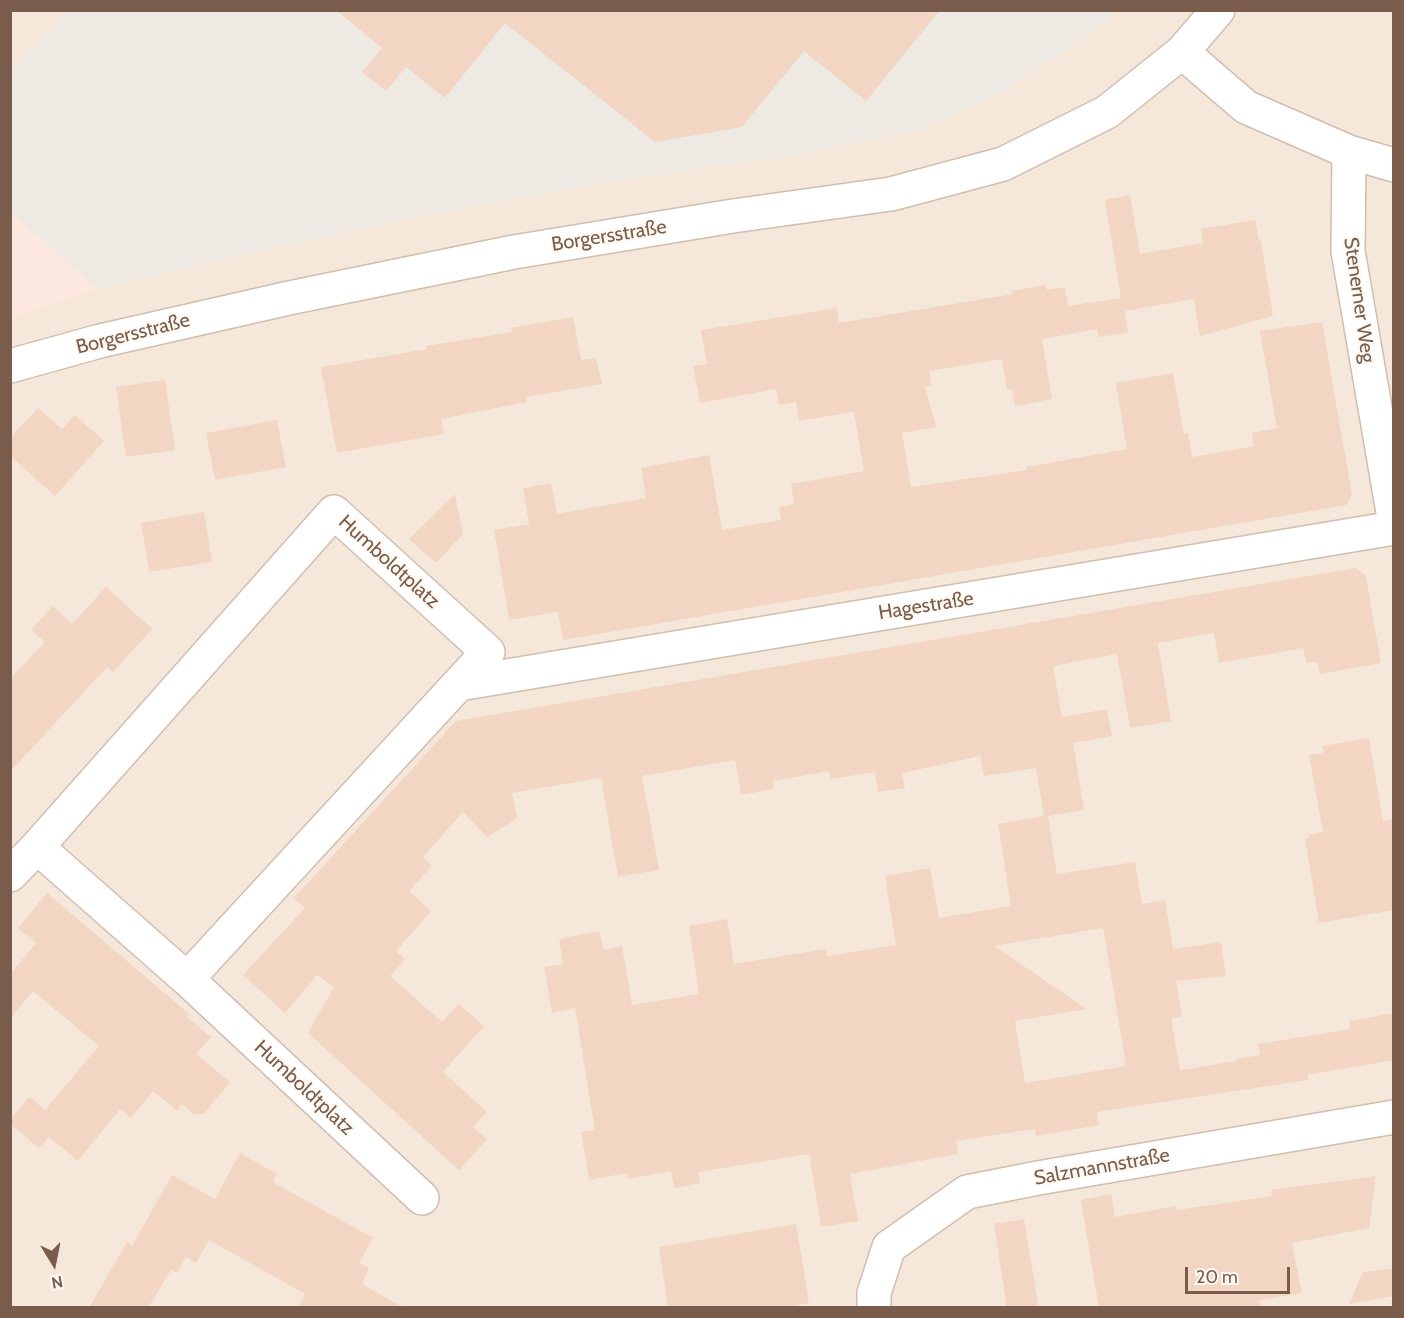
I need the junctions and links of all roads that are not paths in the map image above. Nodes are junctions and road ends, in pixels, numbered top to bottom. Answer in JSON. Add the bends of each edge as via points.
{"nodes":[{"id":1,"x":1218,"y":10,"type":"edge"},
{"id":2,"x":1182,"y":52,"type":"junction"},
{"id":3,"x":1349,"y":152,"type":"junction"},
{"id":4,"x":1394,"y":165,"type":"edge"},
{"id":5,"x":10,"y":366,"type":"edge"},
{"id":6,"x":1394,"y":518,"type":"edge"},
{"id":7,"x":1394,"y":528,"type":"edge"},
{"id":8,"x":459,"y":684,"type":"junction"},
{"id":9,"x":37,"y":847,"type":"junction"},
{"id":10,"x":10,"y":875,"type":"edge"},
{"id":11,"x":187,"y":979,"type":"junction"},
{"id":12,"x":1394,"y":1117,"type":"edge"},
{"id":13,"x":422,"y":1198,"type":"dead end"},
{"id":14,"x":874,"y":1308,"type":"edge"}],
"edges":[{"from":1,"to":2,"type":"street"},
{"from":2,"to":3,"type":"street","via":[[1246,106]]},
{"from":2,"to":5,"type":"street","name":"Borgersstraße","via":[[1107,112],[1003,164],[891,194],[514,252],[100,341]]},
{"from":3,"to":4,"type":"street"},
{"from":3,"to":6,"type":"street","name":"Stenerner Weg","via":[[1348,251]]},
{"from":7,"to":8,"type":"street","name":"Hagestraße"},
{"from":8,"to":9,"type":"street","name":"Humboldtplatz","via":[[488,652],[334,512]]},
{"from":8,"to":11,"type":"street","name":"Humboldtplatz"},
{"from":9,"to":10,"type":"street"},
{"from":9,"to":11,"type":"street","name":"Humboldtplatz"},
{"from":11,"to":13,"type":"street","name":"Humboldtplatz"},
{"from":12,"to":14,"type":"street","name":"Salzmannstraße","via":[[967,1192],[889,1247],[874,1293]]}]}
